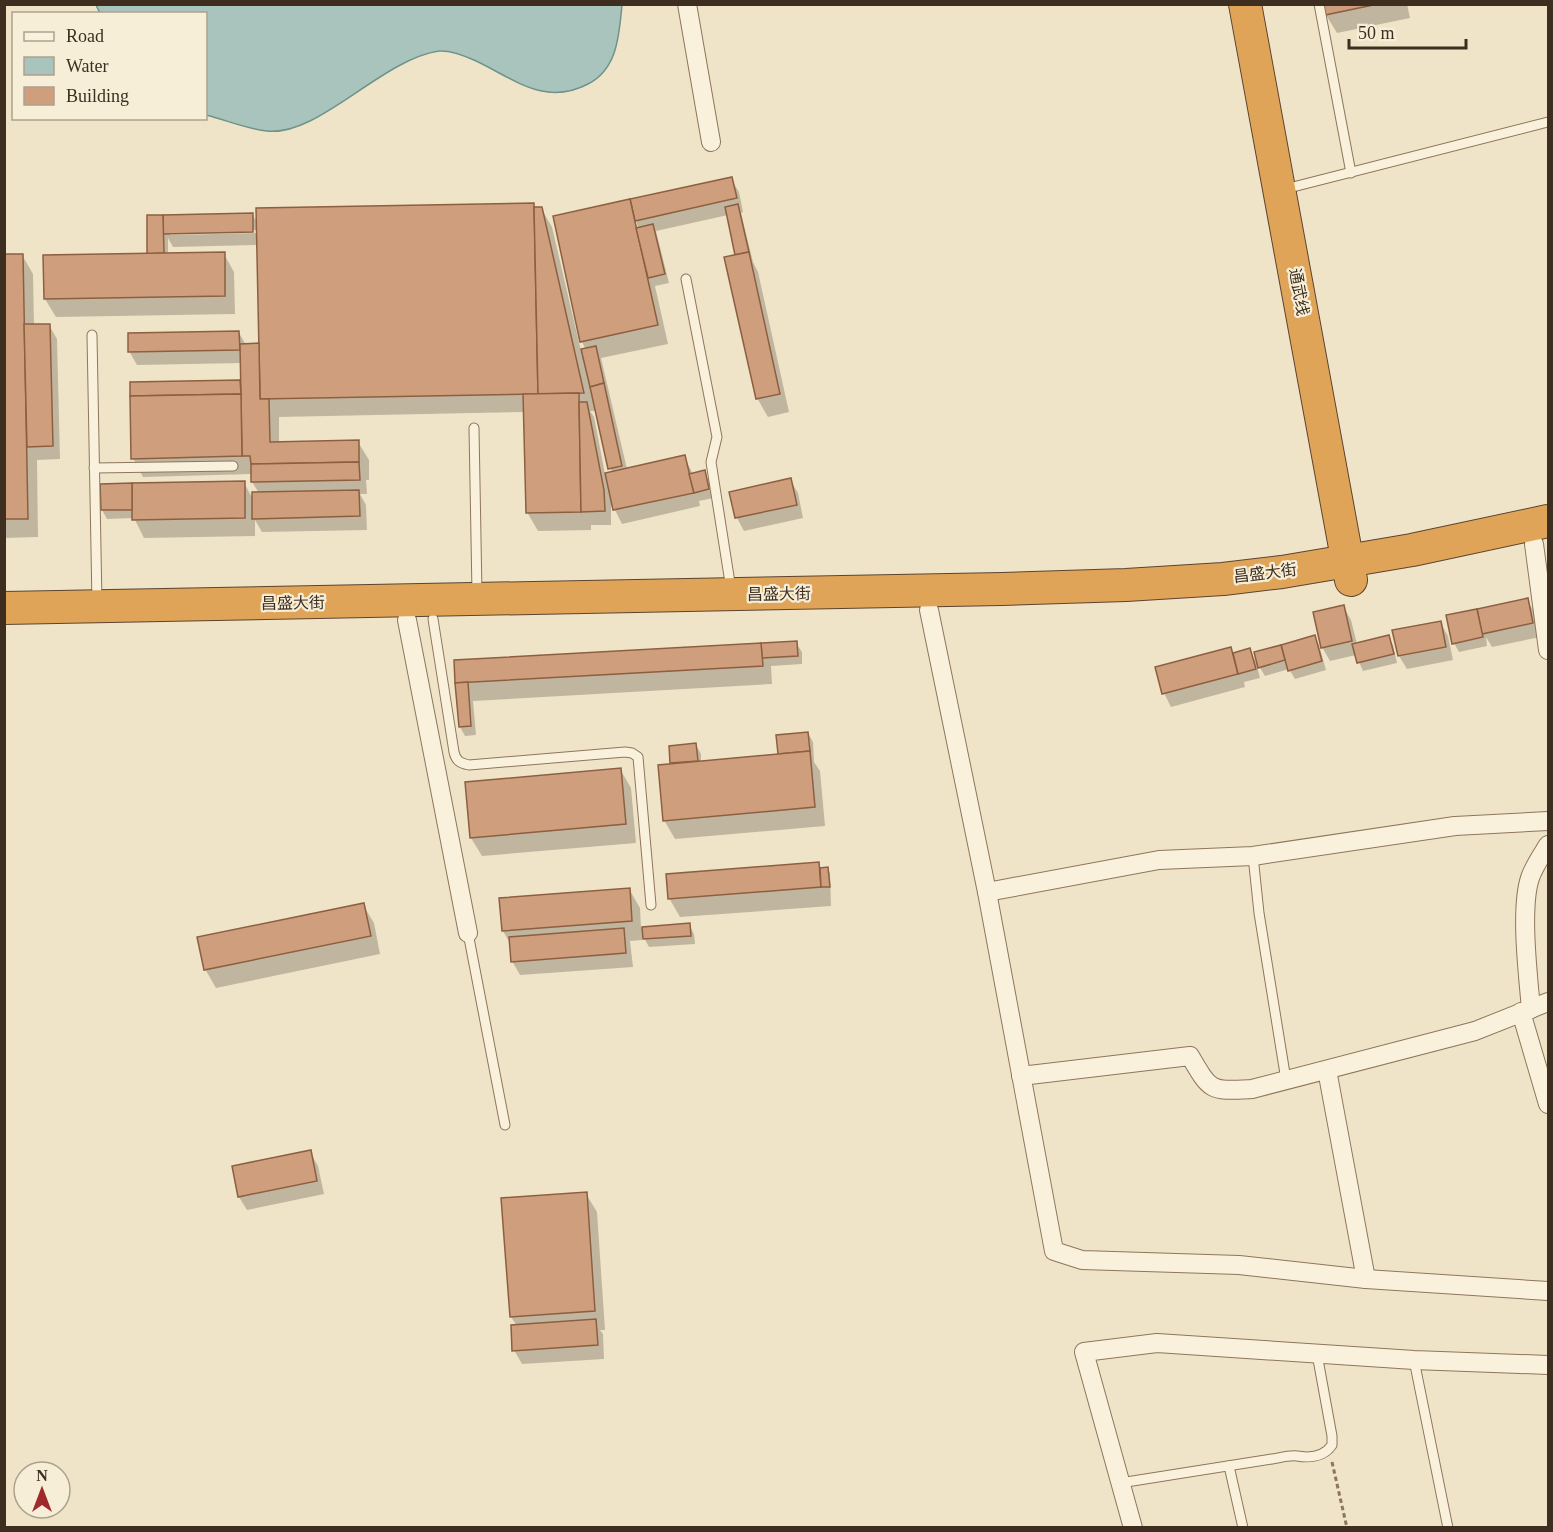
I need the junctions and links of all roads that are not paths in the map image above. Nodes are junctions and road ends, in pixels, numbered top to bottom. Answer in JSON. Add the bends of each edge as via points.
{"nodes":[{"id":1,"x":687,"y":4,"type":"edge"},
{"id":2,"x":1245,"y":4,"type":"edge"},
{"id":3,"x":1318,"y":4,"type":"edge"},
{"id":4,"x":1548,"y":122,"type":"edge"},
{"id":5,"x":711,"y":142,"type":"dead end"},
{"id":6,"x":1351,"y":173,"type":"junction"},
{"id":7,"x":1280,"y":190,"type":"junction"},
{"id":8,"x":686,"y":279,"type":"dead end"},
{"id":9,"x":92,"y":335,"type":"dead end"},
{"id":10,"x":474,"y":428,"type":"dead end"},
{"id":11,"x":233,"y":466,"type":"dead end"},
{"id":12,"x":94,"y":468,"type":"junction"},
{"id":13,"x":1543,"y":535,"type":"edge"},
{"id":14,"x":1350,"y":570,"type":"junction"},
{"id":15,"x":731,"y":594,"type":"junction"},
{"id":16,"x":477,"y":600,"type":"junction"},
{"id":17,"x":97,"y":607,"type":"junction"},
{"id":18,"x":4,"y":608,"type":"edge"},
{"id":19,"x":929,"y":610,"type":"junction"},
{"id":20,"x":420,"y":619,"type":"junction"},
{"id":21,"x":4,"y":627,"type":"edge"},
{"id":22,"x":1548,"y":650,"type":"edge"},
{"id":23,"x":1548,"y":821,"type":"edge"},
{"id":24,"x":1548,"y":845,"type":"edge"},
{"id":25,"x":1253,"y":856,"type":"junction"},
{"id":26,"x":987,"y":892,"type":"junction"},
{"id":27,"x":651,"y":905,"type":"dead end"},
{"id":28,"x":468,"y":933,"type":"joint"},
{"id":29,"x":1548,"y":1002,"type":"edge"},
{"id":30,"x":1526,"y":1011,"type":"junction"},
{"id":31,"x":1327,"y":1070,"type":"junction"},
{"id":32,"x":1021,"y":1076,"type":"junction"},
{"id":33,"x":1286,"y":1080,"type":"junction"},
{"id":34,"x":1548,"y":1104,"type":"edge"},
{"id":35,"x":505,"y":1125,"type":"dead end"},
{"id":36,"x":1366,"y":1279,"type":"junction"},
{"id":37,"x":1548,"y":1291,"type":"edge"},
{"id":38,"x":1317,"y":1354,"type":"junction"},
{"id":39,"x":1414,"y":1360,"type":"junction"},
{"id":40,"x":1548,"y":1365,"type":"edge"},
{"id":41,"x":1228,"y":1466,"type":"junction"},
{"id":42,"x":1120,"y":1483,"type":"junction"},
{"id":43,"x":1133,"y":1527,"type":"edge"},
{"id":44,"x":1243,"y":1527,"type":"edge"},
{"id":45,"x":1448,"y":1527,"type":"edge"}],
"edges":[{"from":1,"to":5,"type":"street"},
{"from":2,"to":7,"type":"highway","name":"通武线"},
{"from":3,"to":6,"type":"lane"},
{"from":4,"to":6,"type":"lane"},
{"from":6,"to":7,"type":"lane"},
{"from":7,"to":14,"type":"highway","name":"通武线"},
{"from":8,"to":15,"type":"lane","via":[[717,437],[711,462]]},
{"from":9,"to":12,"type":"lane"},
{"from":10,"to":16,"type":"lane"},
{"from":11,"to":12,"type":"lane"},
{"from":12,"to":17,"type":"lane"},
{"from":13,"to":14,"type":"highway","name":"昌盛大街","via":[[1515,530]]},
{"from":13,"to":22,"type":"street"},
{"from":14,"to":15,"type":"highway","name":"昌盛大街","via":[[1002,590]]},
{"from":14,"to":19,"type":"highway","name":"昌盛大街","via":[[1224,597]]},
{"from":15,"to":16,"type":"highway","name":"昌盛大街"},
{"from":16,"to":17,"type":"highway","name":"昌盛大街"},
{"from":17,"to":18,"type":"highway","name":"昌盛大街"},
{"from":19,"to":20,"type":"highway","name":"昌盛大街"},
{"from":19,"to":26,"type":"street"},
{"from":20,"to":21,"type":"highway","name":"昌盛大街"},
{"from":20,"to":27,"type":"lane","via":[[454,752],[461,764],[625,752],[638,757]]},
{"from":20,"to":28,"type":"street"},
{"from":23,"to":25,"type":"street","via":[[1455,826]]},
{"from":24,"to":30,"type":"street","via":[[1528,885]]},
{"from":25,"to":26,"type":"street","via":[[1159,860]]},
{"from":25,"to":33,"type":"lane"},
{"from":26,"to":32,"type":"street"},
{"from":28,"to":35,"type":"lane"},
{"from":29,"to":30,"type":"street"},
{"from":30,"to":31,"type":"street","via":[[1475,1030]]},
{"from":30,"to":34,"type":"street"},
{"from":31,"to":33,"type":"street"},
{"from":31,"to":36,"type":"street"},
{"from":32,"to":33,"type":"street","via":[[1190,1056],[1205,1083],[1223,1091],[1252,1089]]},
{"from":32,"to":36,"type":"street","via":[[1054,1251],[1082,1260],[1239,1265]]},
{"from":36,"to":37,"type":"street"},
{"from":38,"to":39,"type":"street"},
{"from":38,"to":41,"type":"lane","via":[[1332,1436],[1329,1449],[1321,1455]]},
{"from":38,"to":42,"type":"street","via":[[1157,1343],[1084,1352]]},
{"from":39,"to":40,"type":"street"},
{"from":39,"to":45,"type":"lane"},
{"from":41,"to":42,"type":"lane"},
{"from":41,"to":44,"type":"lane"},
{"from":42,"to":43,"type":"street"}]}
